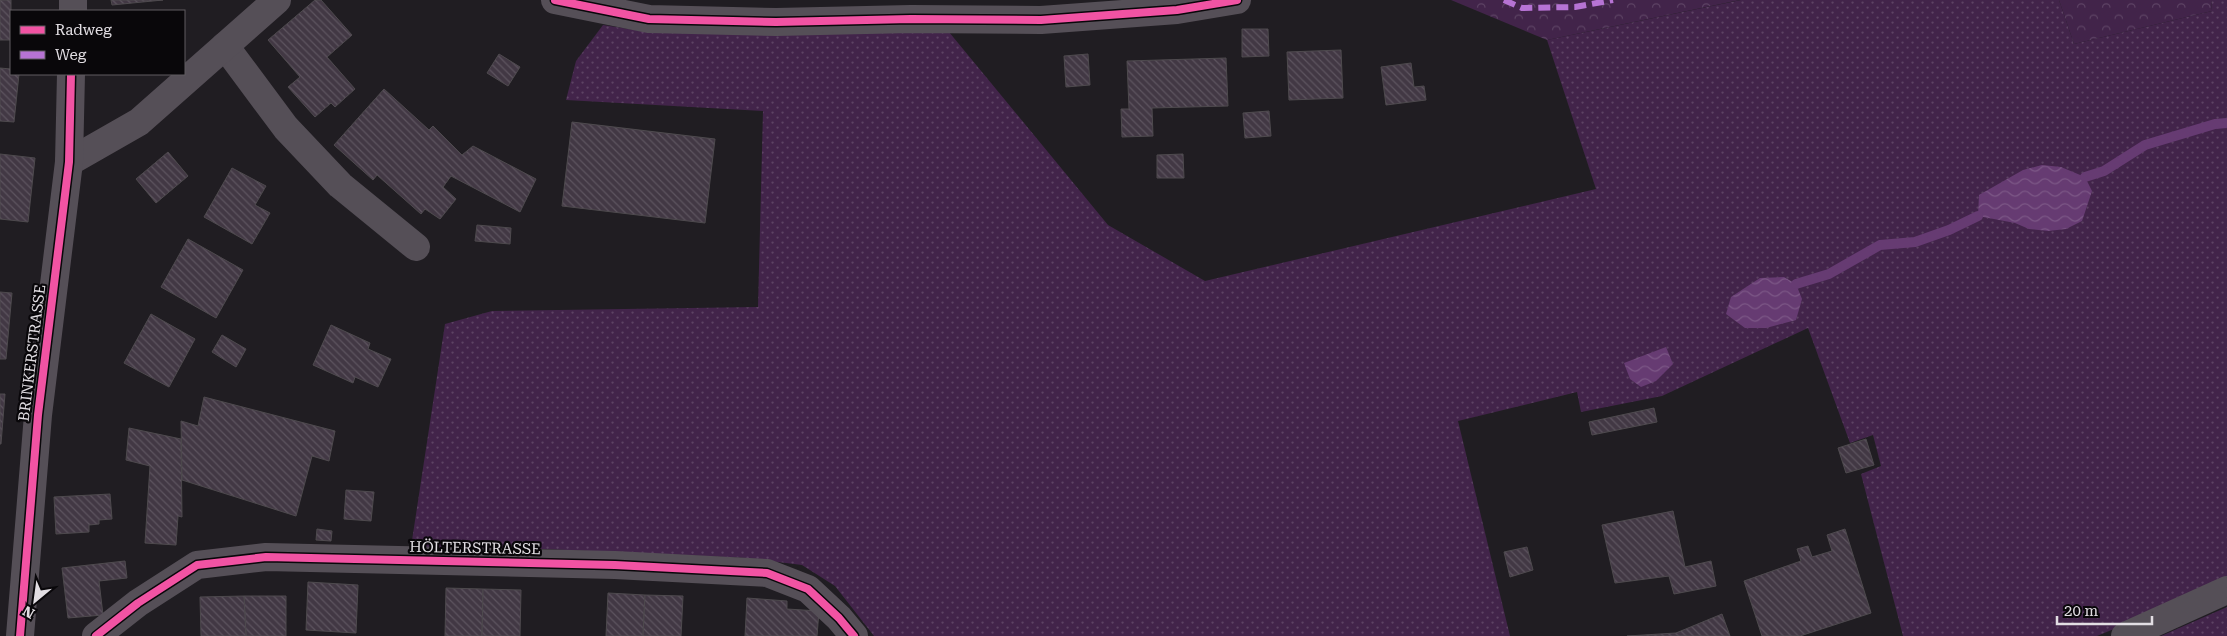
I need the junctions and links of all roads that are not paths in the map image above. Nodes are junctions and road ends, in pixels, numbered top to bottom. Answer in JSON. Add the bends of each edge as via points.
{"nodes":[{"id":1,"x":277,"y":0,"type":"edge"},
{"id":2,"x":555,"y":0,"type":"edge"},
{"id":3,"x":1237,"y":0,"type":"edge"},
{"id":4,"x":225,"y":46,"type":"junction"},
{"id":5,"x":71,"y":75,"type":"edge"},
{"id":6,"x":69,"y":162,"type":"junction"},
{"id":7,"x":416,"y":247,"type":"dead end"},
{"id":8,"x":2227,"y":590,"type":"edge"},
{"id":9,"x":20,"y":636,"type":"edge"},
{"id":10,"x":96,"y":636,"type":"edge"},
{"id":11,"x":854,"y":636,"type":"edge"},
{"id":12,"x":2125,"y":636,"type":"edge"}],
"edges":[{"from":1,"to":4,"type":"street"},
{"from":2,"to":3,"type":"street","via":[[649,19],[776,22],[1040,20],[1177,10]]},
{"from":4,"to":6,"type":"street","via":[[139,122]]},
{"from":4,"to":7,"type":"street","via":[[286,128],[326,171]]},
{"from":5,"to":6,"type":"street","name":"BRINKERSTRASSE"},
{"from":6,"to":9,"type":"street","name":"BRINKERSTRASSE","via":[[38,415]]},
{"from":8,"to":12,"type":"street"},
{"from":10,"to":11,"type":"street","name":"HÖLTERSTRASSE","via":[[138,603],[197,565],[266,557],[615,565],[766,574],[808,588]]}]}
